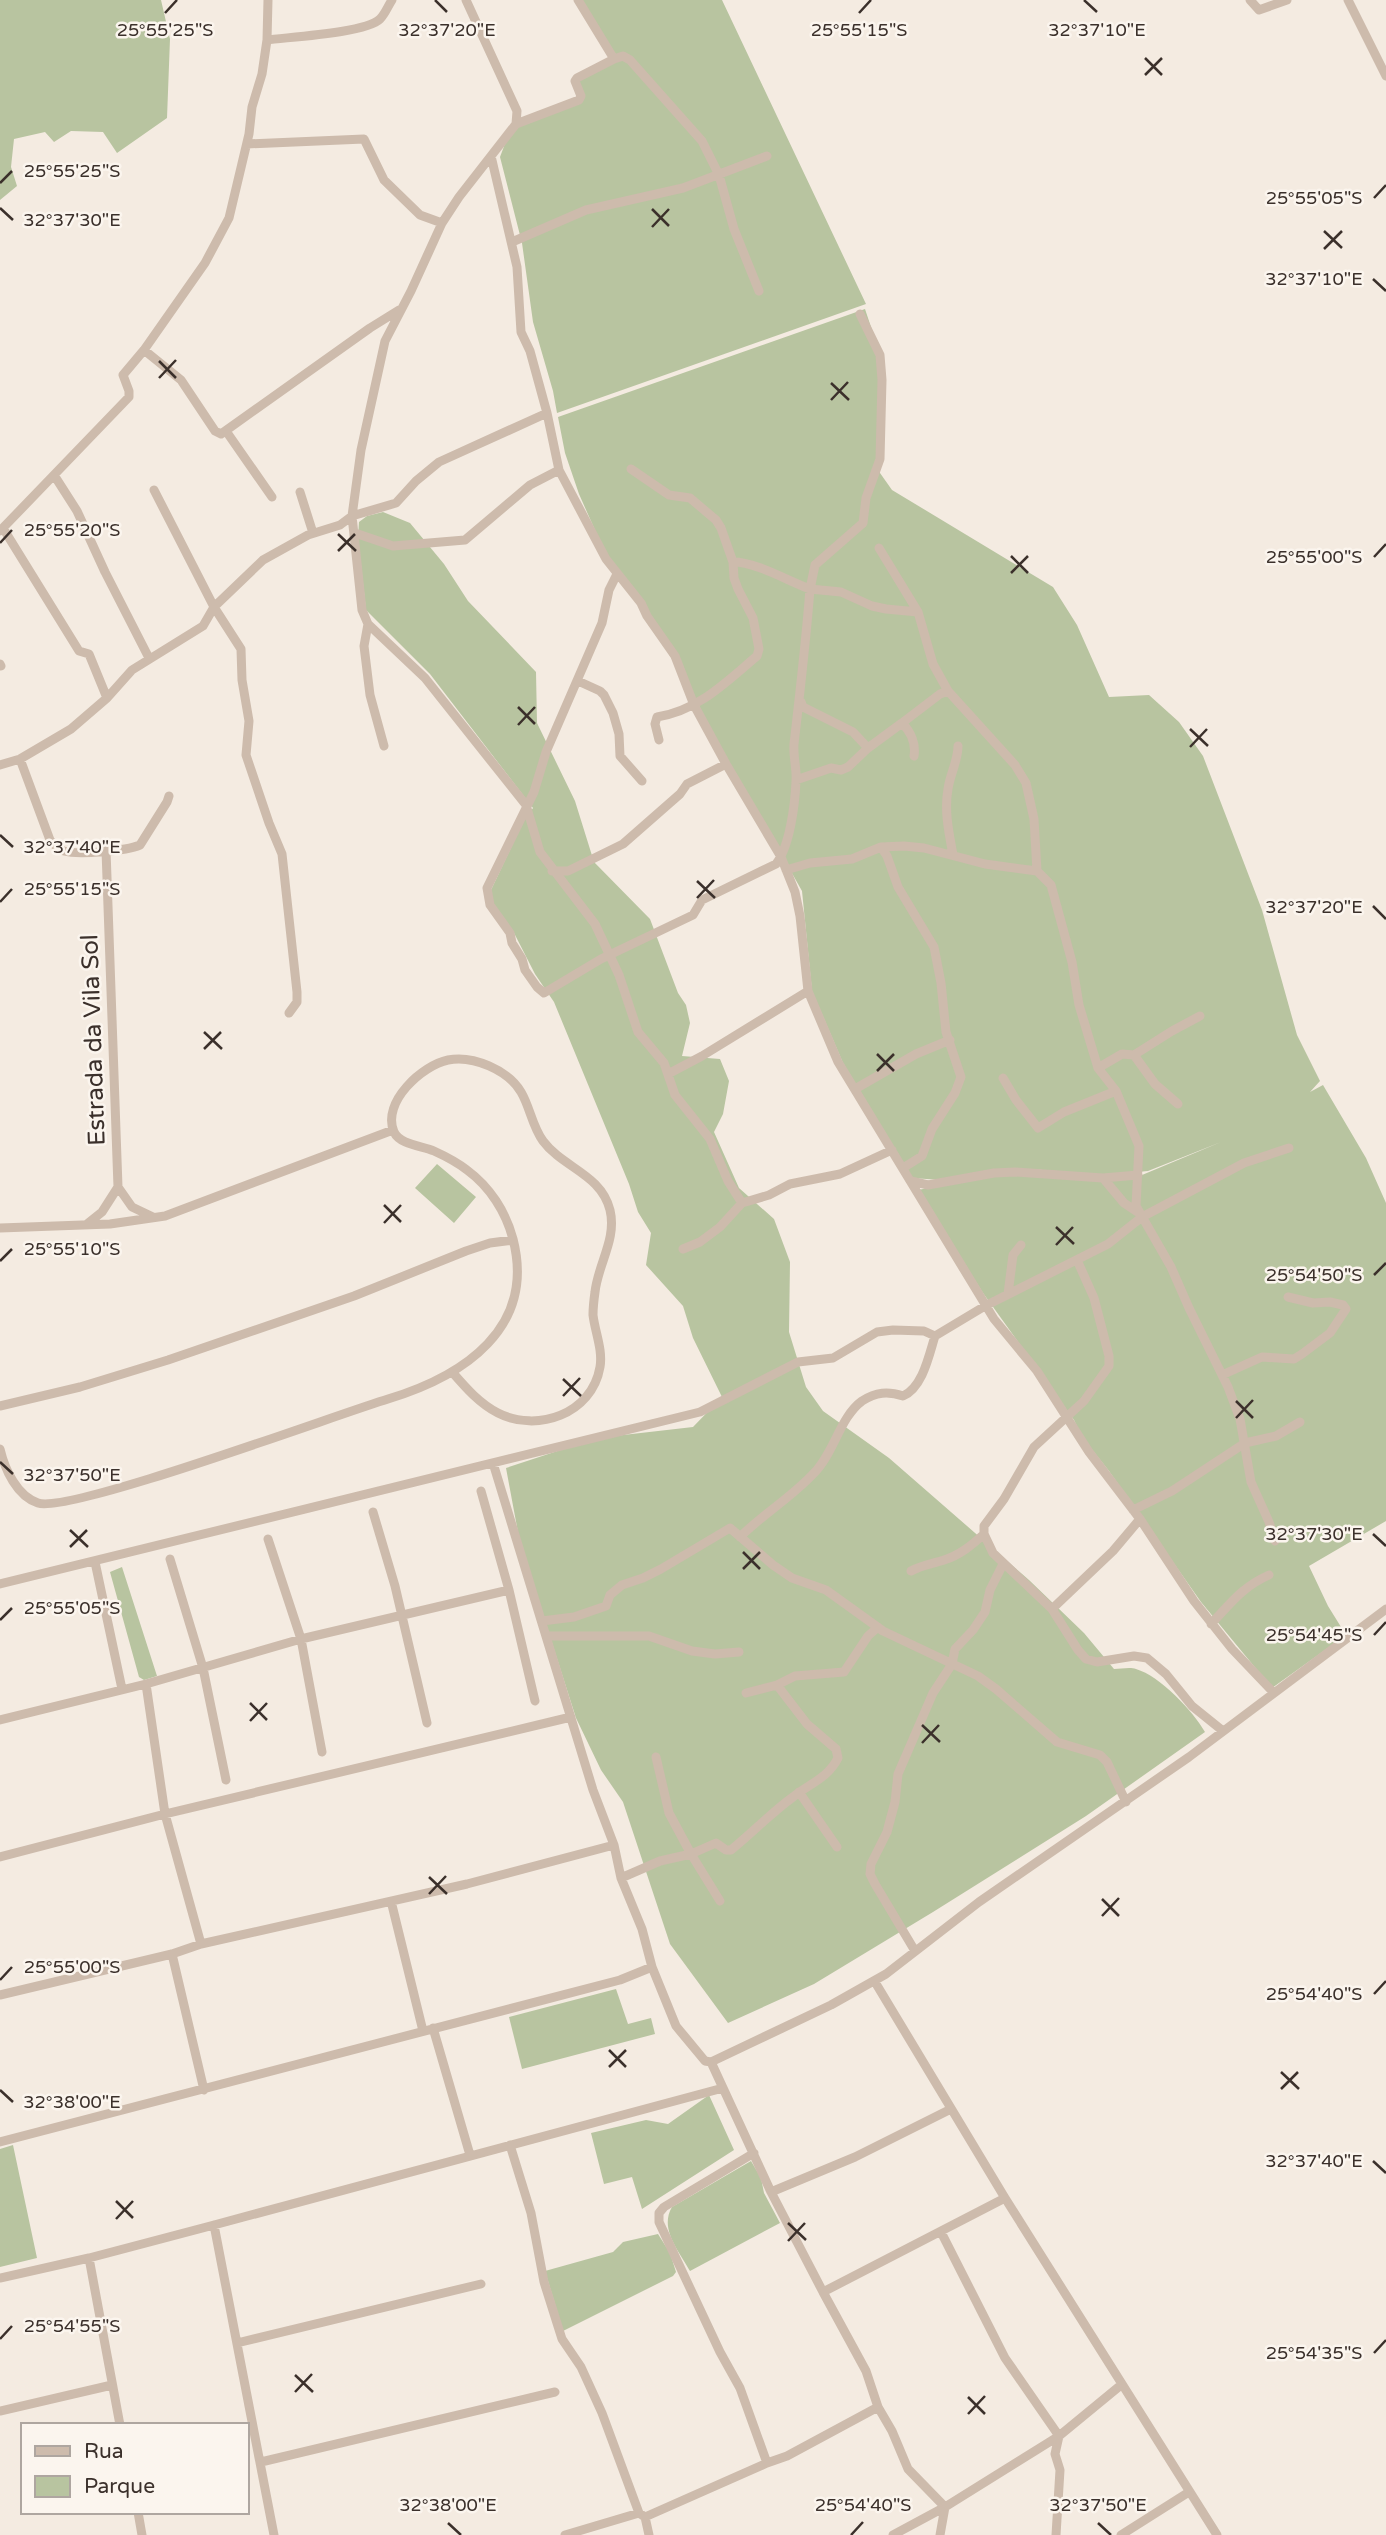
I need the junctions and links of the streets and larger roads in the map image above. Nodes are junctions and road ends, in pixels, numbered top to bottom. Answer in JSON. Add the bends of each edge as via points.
{"nodes":[{"id":1,"x":268,"y":0,"type":"edge"},
{"id":2,"x":391,"y":0,"type":"edge"},
{"id":3,"x":466,"y":0,"type":"edge"},
{"id":4,"x":578,"y":0,"type":"edge"},
{"id":5,"x":1250,"y":0,"type":"edge"},
{"id":6,"x":1286,"y":0,"type":"edge"},
{"id":7,"x":1348,"y":0,"type":"edge"},
{"id":8,"x":267,"y":40,"type":"junction"},
{"id":9,"x":614,"y":59,"type":"junction"},
{"id":10,"x":1386,"y":76,"type":"edge"},
{"id":11,"x":516,"y":124,"type":"junction"},
{"id":12,"x":247,"y":144,"type":"junction"},
{"id":13,"x":491,"y":156,"type":"junction"},
{"id":14,"x":767,"y":156,"type":"dead end"},
{"id":15,"x":719,"y":174,"type":"junction"},
{"id":16,"x":442,"y":223,"type":"junction"},
{"id":17,"x":512,"y":242,"type":"junction"},
{"id":18,"x":759,"y":291,"type":"dead end"},
{"id":19,"x":401,"y":309,"type":"junction"},
{"id":20,"x":860,"y":314,"type":"dead end"},
{"id":21,"x":144,"y":351,"type":"junction"},
{"id":22,"x":547,"y":413,"type":"junction"},
{"id":23,"x":226,"y":431,"type":"junction"},
{"id":24,"x":631,"y":469,"type":"dead end"},
{"id":25,"x":559,"y":470,"type":"junction"},
{"id":26,"x":54,"y":475,"type":"junction"},
{"id":27,"x":154,"y":490,"type":"dead end"},
{"id":28,"x":300,"y":492,"type":"dead end"},
{"id":29,"x":272,"y":497,"type":"dead end"},
{"id":30,"x":352,"y":516,"type":"junction"},
{"id":31,"x":2,"y":529,"type":"edge"},
{"id":32,"x":313,"y":533,"type":"junction"},
{"id":33,"x":355,"y":533,"type":"junction"},
{"id":34,"x":879,"y":548,"type":"dead end"},
{"id":35,"x":733,"y":562,"type":"junction"},
{"id":36,"x":617,"y":574,"type":"junction"},
{"id":37,"x":810,"y":589,"type":"junction"},
{"id":38,"x":214,"y":607,"type":"junction"},
{"id":39,"x":918,"y":612,"type":"junction"},
{"id":40,"x":368,"y":624,"type":"junction"},
{"id":41,"x":149,"y":658,"type":"junction"},
{"id":42,"x":578,"y":681,"type":"junction"},
{"id":43,"x":948,"y":691,"type":"junction"},
{"id":44,"x":107,"y":698,"type":"junction"},
{"id":45,"x":801,"y":702,"type":"junction"},
{"id":46,"x":694,"y":705,"type":"junction"},
{"id":47,"x":902,"y":723,"type":"junction"},
{"id":48,"x":659,"y":740,"type":"dead end"},
{"id":49,"x":384,"y":746,"type":"dead end"},
{"id":50,"x":958,"y":746,"type":"dead end"},
{"id":51,"x":868,"y":748,"type":"junction"},
{"id":52,"x":914,"y":756,"type":"dead end"},
{"id":53,"x":20,"y":760,"type":"junction"},
{"id":54,"x":726,"y":764,"type":"junction"},
{"id":55,"x":0,"y":765,"type":"edge"},
{"id":56,"x":796,"y":780,"type":"junction"},
{"id":57,"x":642,"y":781,"type":"dead end"},
{"id":58,"x":169,"y":796,"type":"dead end"},
{"id":59,"x":526,"y":805,"type":"junction"},
{"id":60,"x":881,"y":847,"type":"junction"},
{"id":61,"x":106,"y":850,"type":"junction"},
{"id":62,"x":953,"y":855,"type":"junction"},
{"id":63,"x":781,"y":857,"type":"junction"},
{"id":64,"x":786,"y":870,"type":"junction"},
{"id":65,"x":1037,"y":870,"type":"junction"},
{"id":66,"x":552,"y":871,"type":"junction"},
{"id":67,"x":611,"y":956,"type":"junction"},
{"id":68,"x":808,"y":991,"type":"junction"},
{"id":69,"x":289,"y":1013,"type":"dead end"},
{"id":70,"x":1200,"y":1016,"type":"dead end"},
{"id":71,"x":950,"y":1040,"type":"junction"},
{"id":72,"x":1134,"y":1055,"type":"junction"},
{"id":73,"x":1098,"y":1068,"type":"junction"},
{"id":74,"x":668,"y":1074,"type":"junction"},
{"id":75,"x":1003,"y":1079,"type":"dead end"},
{"id":76,"x":855,"y":1089,"type":"junction"},
{"id":77,"x":1116,"y":1091,"type":"junction"},
{"id":78,"x":1178,"y":1104,"type":"dead end"},
{"id":79,"x":393,"y":1130,"type":"junction"},
{"id":80,"x":1289,"y":1148,"type":"dead end"},
{"id":81,"x":892,"y":1150,"type":"junction"},
{"id":82,"x":903,"y":1168,"type":"junction"},
{"id":83,"x":1138,"y":1175,"type":"junction"},
{"id":84,"x":1103,"y":1178,"type":"junction"},
{"id":85,"x":910,"y":1181,"type":"junction"},
{"id":86,"x":118,"y":1187,"type":"junction"},
{"id":87,"x":743,"y":1203,"type":"junction"},
{"id":88,"x":1140,"y":1215,"type":"junction"},
{"id":89,"x":155,"y":1218,"type":"junction"},
{"id":90,"x":85,"y":1225,"type":"junction"},
{"id":91,"x":0,"y":1228,"type":"edge"},
{"id":92,"x":513,"y":1240,"type":"junction"},
{"id":93,"x":1021,"y":1245,"type":"dead end"},
{"id":94,"x":683,"y":1249,"type":"dead end"},
{"id":95,"x":1077,"y":1260,"type":"junction"},
{"id":96,"x":1008,"y":1294,"type":"junction"},
{"id":97,"x":1288,"y":1297,"type":"dead end"},
{"id":98,"x":985,"y":1306,"type":"junction"},
{"id":99,"x":935,"y":1336,"type":"junction"},
{"id":100,"x":453,"y":1373,"type":"junction"},
{"id":101,"x":1222,"y":1375,"type":"junction"},
{"id":102,"x":0,"y":1406,"type":"edge"},
{"id":103,"x":1068,"y":1416,"type":"junction"},
{"id":104,"x":1300,"y":1422,"type":"dead end"},
{"id":105,"x":1245,"y":1443,"type":"junction"},
{"id":106,"x":0,"y":1449,"type":"edge"},
{"id":107,"x":493,"y":1463,"type":"junction"},
{"id":108,"x":481,"y":1491,"type":"dead end"},
{"id":109,"x":1133,"y":1510,"type":"junction"},
{"id":110,"x":373,"y":1512,"type":"dead end"},
{"id":111,"x":1140,"y":1519,"type":"junction"},
{"id":112,"x":984,"y":1534,"type":"junction"},
{"id":113,"x":740,"y":1537,"type":"junction"},
{"id":114,"x":268,"y":1539,"type":"dead end"},
{"id":115,"x":1275,"y":1541,"type":"dead end"},
{"id":116,"x":170,"y":1559,"type":"dead end"},
{"id":117,"x":94,"y":1562,"type":"junction"},
{"id":118,"x":1003,"y":1564,"type":"junction"},
{"id":119,"x":911,"y":1571,"type":"dead end"},
{"id":120,"x":1269,"y":1575,"type":"dead end"},
{"id":121,"x":0,"y":1584,"type":"edge"},
{"id":122,"x":509,"y":1590,"type":"junction"},
{"id":123,"x":1052,"y":1609,"type":"junction"},
{"id":124,"x":1386,"y":1609,"type":"edge"},
{"id":125,"x":402,"y":1615,"type":"junction"},
{"id":126,"x":542,"y":1621,"type":"junction"},
{"id":127,"x":1211,"y":1624,"type":"junction"},
{"id":128,"x":878,"y":1627,"type":"junction"},
{"id":129,"x":548,"y":1636,"type":"junction"},
{"id":130,"x":300,"y":1639,"type":"junction"},
{"id":131,"x":739,"y":1652,"type":"dead end"},
{"id":132,"x":952,"y":1664,"type":"junction"},
{"id":133,"x":203,"y":1668,"type":"junction"},
{"id":134,"x":146,"y":1684,"type":"junction"},
{"id":135,"x":777,"y":1685,"type":"junction"},
{"id":136,"x":122,"y":1689,"type":"junction"},
{"id":137,"x":1273,"y":1692,"type":"junction"},
{"id":138,"x":746,"y":1693,"type":"dead end"},
{"id":139,"x":536,"y":1702,"type":"dead end"},
{"id":140,"x":571,"y":1717,"type":"junction"},
{"id":141,"x":0,"y":1720,"type":"edge"},
{"id":142,"x":428,"y":1723,"type":"dead end"},
{"id":143,"x":1223,"y":1731,"type":"junction"},
{"id":144,"x":322,"y":1752,"type":"dead end"},
{"id":145,"x":656,"y":1757,"type":"dead end"},
{"id":146,"x":226,"y":1780,"type":"dead end"},
{"id":147,"x":799,"y":1792,"type":"junction"},
{"id":148,"x":1126,"y":1802,"type":"junction"},
{"id":149,"x":165,"y":1814,"type":"junction"},
{"id":150,"x":614,"y":1845,"type":"junction"},
{"id":151,"x":837,"y":1847,"type":"dead end"},
{"id":152,"x":691,"y":1854,"type":"junction"},
{"id":153,"x":0,"y":1857,"type":"edge"},
{"id":154,"x":621,"y":1878,"type":"junction"},
{"id":155,"x":391,"y":1901,"type":"junction"},
{"id":156,"x":720,"y":1901,"type":"dead end"},
{"id":157,"x":201,"y":1944,"type":"junction"},
{"id":158,"x":915,"y":1951,"type":"junction"},
{"id":159,"x":172,"y":1954,"type":"junction"},
{"id":160,"x":652,"y":1967,"type":"junction"},
{"id":161,"x":874,"y":1982,"type":"junction"},
{"id":162,"x":0,"y":1995,"type":"edge"},
{"id":163,"x":433,"y":2028,"type":"junction"},
{"id":164,"x":423,"y":2031,"type":"junction"},
{"id":165,"x":712,"y":2062,"type":"junction"},
{"id":166,"x":723,"y":2088,"type":"junction"},
{"id":167,"x":204,"y":2090,"type":"junction"},
{"id":168,"x":951,"y":2109,"type":"junction"},
{"id":169,"x":0,"y":2142,"type":"edge"},
{"id":170,"x":510,"y":2145,"type":"junction"},
{"id":171,"x":754,"y":2153,"type":"junction"},
{"id":172,"x":470,"y":2155,"type":"junction"},
{"id":173,"x":771,"y":2192,"type":"junction"},
{"id":174,"x":1005,"y":2198,"type":"junction"},
{"id":175,"x":214,"y":2225,"type":"junction"},
{"id":176,"x":941,"y":2232,"type":"junction"},
{"id":177,"x":89,"y":2258,"type":"junction"},
{"id":178,"x":0,"y":2278,"type":"edge"},
{"id":179,"x":481,"y":2284,"type":"dead end"},
{"id":180,"x":823,"y":2292,"type":"junction"},
{"id":181,"x":237,"y":2343,"type":"junction"},
{"id":182,"x":112,"y":2385,"type":"junction"},
{"id":183,"x":1121,"y":2385,"type":"junction"},
{"id":184,"x":555,"y":2392,"type":"dead end"},
{"id":185,"x":878,"y":2407,"type":"junction"},
{"id":186,"x":0,"y":2410,"type":"edge"},
{"id":187,"x":120,"y":2423,"type":"edge"},
{"id":188,"x":1059,"y":2436,"type":"junction"},
{"id":189,"x":261,"y":2462,"type":"junction"},
{"id":190,"x":767,"y":2463,"type":"junction"},
{"id":191,"x":1189,"y":2492,"type":"junction"},
{"id":192,"x":945,"y":2507,"type":"junction"},
{"id":193,"x":138,"y":2514,"type":"edge"},
{"id":194,"x":642,"y":2515,"type":"junction"},
{"id":195,"x":142,"y":2535,"type":"edge"},
{"id":196,"x":274,"y":2535,"type":"edge"},
{"id":197,"x":565,"y":2535,"type":"edge"},
{"id":198,"x":649,"y":2535,"type":"edge"},
{"id":199,"x":893,"y":2535,"type":"edge"},
{"id":200,"x":940,"y":2535,"type":"edge"},
{"id":201,"x":1056,"y":2535,"type":"edge"},
{"id":202,"x":1121,"y":2535,"type":"edge"},
{"id":203,"x":1217,"y":2535,"type":"edge"}],
"edges":[{"from":1,"to":8,"type":"street"},
{"from":2,"to":8,"type":"street","via":[[374,23]]},
{"from":3,"to":11,"type":"street","via":[[517,111]]},
{"from":4,"to":9,"type":"street"},
{"from":5,"to":6,"type":"street","via":[[1259,10]]},
{"from":7,"to":10,"type":"street"},
{"from":8,"to":12,"type":"street"},
{"from":9,"to":11,"type":"street","via":[[577,78],[579,100]]},
{"from":9,"to":15,"type":"street","via":[[630,60],[702,141]]},
{"from":11,"to":13,"type":"street"},
{"from":12,"to":16,"type":"street","via":[[367,140],[384,180],[421,215]]},
{"from":12,"to":21,"type":"street","via":[[226,225]]},
{"from":13,"to":16,"type":"street"},
{"from":13,"to":17,"type":"street"},
{"from":14,"to":15,"type":"street"},
{"from":15,"to":17,"type":"street","via":[[683,188],[586,210]]},
{"from":15,"to":18,"type":"street","via":[[734,229]]},
{"from":16,"to":19,"type":"street"},
{"from":17,"to":22,"type":"street","via":[[521,332]]},
{"from":19,"to":23,"type":"street"},
{"from":19,"to":30,"type":"street","via":[[385,341]]},
{"from":20,"to":37,"type":"street","via":[[880,355],[880,458],[863,523],[816,565]]},
{"from":21,"to":23,"type":"street","via":[[181,380],[215,431]]},
{"from":21,"to":26,"type":"street","via":[[123,375],[129,397]]},
{"from":22,"to":25,"type":"street"},
{"from":22,"to":30,"type":"street","via":[[439,462],[396,503]]},
{"from":23,"to":29,"type":"street"},
{"from":24,"to":35,"type":"street","via":[[669,495],[690,498],[706,510],[721,528]]},
{"from":25,"to":33,"type":"street","via":[[530,485],[465,540],[393,546]]},
{"from":25,"to":36,"type":"street"},
{"from":26,"to":31,"type":"street"},
{"from":26,"to":41,"type":"street","via":[[77,510]]},
{"from":27,"to":38,"type":"street"},
{"from":28,"to":32,"type":"street"},
{"from":30,"to":32,"type":"street"},
{"from":30,"to":33,"type":"street"},
{"from":31,"to":44,"type":"street","via":[[79,651],[89,654]]},
{"from":32,"to":38,"type":"street","via":[[263,560]]},
{"from":33,"to":40,"type":"street","via":[[362,610]]},
{"from":34,"to":39,"type":"street"},
{"from":35,"to":37,"type":"street","via":[[752,564]]},
{"from":35,"to":46,"type":"street","via":[[758,653]]},
{"from":36,"to":42,"type":"street"},
{"from":36,"to":46,"type":"street","via":[[675,656]]},
{"from":37,"to":39,"type":"street","via":[[841,592],[886,609]]},
{"from":37,"to":45,"type":"street"},
{"from":38,"to":41,"type":"street","via":[[203,626]]},
{"from":38,"to":69,"type":"street","via":[[241,649],[249,721],[246,755],[282,854],[298,1002]]},
{"from":39,"to":43,"type":"street","via":[[933,664]]},
{"from":40,"to":49,"type":"street","via":[[363,646]]},
{"from":40,"to":59,"type":"street","via":[[425,678]]},
{"from":41,"to":44,"type":"street"},
{"from":42,"to":57,"type":"street","via":[[604,695],[619,734],[620,757]]},
{"from":42,"to":59,"type":"street"},
{"from":43,"to":47,"type":"street"},
{"from":43,"to":65,"type":"street","via":[[1026,783]]},
{"from":44,"to":53,"type":"street","via":[[71,729]]},
{"from":45,"to":51,"type":"street","via":[[853,732]]},
{"from":45,"to":56,"type":"street","via":[[793,760]]},
{"from":46,"to":48,"type":"street","via":[[657,717]]},
{"from":46,"to":54,"type":"street"},
{"from":47,"to":51,"type":"street"},
{"from":47,"to":52,"type":"street","via":[[913,740]]},
{"from":50,"to":62,"type":"street","via":[[946,800]]},
{"from":51,"to":56,"type":"street","via":[[848,767]]},
{"from":53,"to":55,"type":"street"},
{"from":53,"to":61,"type":"street","via":[[55,846],[67,852]]},
{"from":54,"to":63,"type":"street"},
{"from":54,"to":66,"type":"street","via":[[687,784],[623,844],[568,871]]},
{"from":56,"to":63,"type":"street","via":[[792,821]]},
{"from":58,"to":61,"type":"street","via":[[140,845]]},
{"from":59,"to":66,"type":"street","via":[[540,852]]},
{"from":59,"to":67,"type":"street","via":[[487,893],[525,970],[544,993]]},
{"from":60,"to":62,"type":"street","via":[[924,848]]},
{"from":60,"to":64,"type":"street","via":[[852,859]]},
{"from":60,"to":71,"type":"street","via":[[898,887],[934,947]]},
{"from":61,"to":86,"type":"street","name":"Estrada da Vila Sol"},
{"from":62,"to":65,"type":"street"},
{"from":63,"to":64,"type":"street"},
{"from":63,"to":67,"type":"street","via":[[776,864],[702,900],[693,915]]},
{"from":64,"to":68,"type":"street","via":[[800,916]]},
{"from":65,"to":73,"type":"street","via":[[1051,885],[1057,902]]},
{"from":66,"to":67,"type":"street","via":[[594,924]]},
{"from":67,"to":74,"type":"street","via":[[638,1032]]},
{"from":68,"to":74,"type":"street"},
{"from":68,"to":76,"type":"street","via":[[838,1062]]},
{"from":70,"to":72,"type":"street"},
{"from":71,"to":76,"type":"street","via":[[915,1054]]},
{"from":71,"to":82,"type":"street","via":[[961,1077],[922,1156]]},
{"from":72,"to":73,"type":"street","via":[[1122,1054]]},
{"from":72,"to":78,"type":"street"},
{"from":73,"to":77,"type":"street"},
{"from":74,"to":87,"type":"street","via":[[675,1095],[710,1139]]},
{"from":75,"to":77,"type":"street","via":[[1038,1128]]},
{"from":76,"to":81,"type":"street"},
{"from":77,"to":83,"type":"street","via":[[1139,1146]]},
{"from":79,"to":89,"type":"street","via":[[190,1209]]},
{"from":79,"to":92,"type":"street","via":[[404,1140],[468,1170],[490,1192],[506,1217]]},
{"from":79,"to":100,"type":"street","via":[[396,1102],[430,1066],[452,1059],[480,1063],[503,1073],[521,1091],[543,1141],[583,1172],[610,1207],[612,1227],[593,1313],[600,1365],[594,1386],[581,1403],[562,1416],[520,1422],[496,1413]]},
{"from":80,"to":88,"type":"street","via":[[1244,1163]]},
{"from":81,"to":82,"type":"street"},
{"from":81,"to":87,"type":"street","via":[[840,1174],[790,1184]]},
{"from":82,"to":85,"type":"street"},
{"from":83,"to":84,"type":"street"},
{"from":83,"to":88,"type":"street"},
{"from":84,"to":85,"type":"street","via":[[1015,1172],[928,1185]]},
{"from":84,"to":88,"type":"street"},
{"from":85,"to":98,"type":"street"},
{"from":86,"to":89,"type":"street","via":[[132,1207]]},
{"from":86,"to":90,"type":"street","via":[[102,1212]]},
{"from":87,"to":94,"type":"street","via":[[720,1227]]},
{"from":88,"to":95,"type":"street","via":[[1108,1244]]},
{"from":88,"to":101,"type":"street","via":[[1171,1266]]},
{"from":89,"to":90,"type":"street"},
{"from":90,"to":91,"type":"street"},
{"from":92,"to":100,"type":"street","via":[[518,1278],[514,1302],[501,1328]]},
{"from":92,"to":102,"type":"street","via":[[466,1251],[354,1296],[168,1360]]},
{"from":93,"to":96,"type":"street","via":[[1013,1255]]},
{"from":95,"to":96,"type":"street"},
{"from":95,"to":103,"type":"street","via":[[1094,1298],[1110,1360],[1097,1385]]},
{"from":96,"to":98,"type":"street"},
{"from":97,"to":101,"type":"street","via":[[1338,1303],[1346,1309],[1330,1333],[1294,1359],[1262,1357]]},
{"from":98,"to":99,"type":"street"},
{"from":98,"to":103,"type":"street"},
{"from":99,"to":107,"type":"street","via":[[923,1331],[877,1332],[833,1358],[798,1362],[700,1412]]},
{"from":99,"to":113,"type":"street","via":[[911,1391],[903,1396],[884,1392],[860,1403],[816,1472]]},
{"from":100,"to":106,"type":"street","via":[[407,1393],[61,1504],[41,1505],[21,1492]]},
{"from":101,"to":105,"type":"street"},
{"from":103,"to":109,"type":"street"},
{"from":103,"to":112,"type":"street","via":[[1034,1447]]},
{"from":104,"to":105,"type":"street","via":[[1276,1436]]},
{"from":105,"to":109,"type":"street","via":[[1172,1491]]},
{"from":105,"to":115,"type":"street","via":[[1251,1482]]},
{"from":107,"to":117,"type":"street"},
{"from":107,"to":126,"type":"street"},
{"from":108,"to":122,"type":"street"},
{"from":109,"to":111,"type":"street"},
{"from":110,"to":125,"type":"street"},
{"from":111,"to":123,"type":"street"},
{"from":111,"to":127,"type":"street"},
{"from":112,"to":118,"type":"street"},
{"from":112,"to":119,"type":"street","via":[[960,1554]]},
{"from":113,"to":126,"type":"street","via":[[730,1528],[661,1569],[622,1585],[606,1606]]},
{"from":113,"to":128,"type":"street","via":[[785,1574],[826,1590]]},
{"from":114,"to":130,"type":"street"},
{"from":116,"to":133,"type":"street"},
{"from":117,"to":121,"type":"street"},
{"from":117,"to":136,"type":"street"},
{"from":118,"to":123,"type":"street"},
{"from":118,"to":132,"type":"street","via":[[985,1612],[956,1649]]},
{"from":120,"to":127,"type":"street","via":[[1240,1592]]},
{"from":122,"to":125,"type":"street"},
{"from":122,"to":139,"type":"street"},
{"from":123,"to":143,"type":"street","via":[[1086,1659],[1147,1658]]},
{"from":124,"to":137,"type":"street"},
{"from":125,"to":130,"type":"street"},
{"from":125,"to":142,"type":"street"},
{"from":126,"to":129,"type":"street"},
{"from":127,"to":137,"type":"street"},
{"from":128,"to":132,"type":"street"},
{"from":128,"to":135,"type":"street","via":[[844,1672],[795,1676]]},
{"from":129,"to":131,"type":"street","via":[[649,1636],[692,1651]]},
{"from":129,"to":140,"type":"street"},
{"from":130,"to":133,"type":"street"},
{"from":130,"to":144,"type":"street"},
{"from":132,"to":148,"type":"street","via":[[996,1689],[1057,1742],[1100,1755]]},
{"from":132,"to":158,"type":"street","via":[[933,1693],[898,1774],[887,1832],[871,1864],[875,1884]]},
{"from":133,"to":134,"type":"street"},
{"from":133,"to":146,"type":"street"},
{"from":134,"to":136,"type":"street"},
{"from":134,"to":149,"type":"street"},
{"from":135,"to":138,"type":"street"},
{"from":135,"to":147,"type":"street","via":[[838,1754],[828,1773]]},
{"from":136,"to":141,"type":"street"},
{"from":137,"to":143,"type":"street"},
{"from":140,"to":149,"type":"street"},
{"from":140,"to":150,"type":"street"},
{"from":143,"to":148,"type":"street"},
{"from":145,"to":152,"type":"street","via":[[669,1812]]},
{"from":147,"to":151,"type":"street"},
{"from":147,"to":152,"type":"street","via":[[731,1850],[716,1843]]},
{"from":148,"to":158,"type":"street"},
{"from":149,"to":153,"type":"street"},
{"from":149,"to":157,"type":"street"},
{"from":150,"to":154,"type":"street"},
{"from":150,"to":155,"type":"street"},
{"from":152,"to":154,"type":"street","via":[[673,1856]]},
{"from":152,"to":156,"type":"street"},
{"from":154,"to":160,"type":"street"},
{"from":155,"to":157,"type":"street"},
{"from":155,"to":164,"type":"street"},
{"from":157,"to":159,"type":"street"},
{"from":158,"to":161,"type":"street"},
{"from":159,"to":162,"type":"street"},
{"from":159,"to":167,"type":"street"},
{"from":160,"to":163,"type":"street","via":[[620,1980]]},
{"from":160,"to":165,"type":"street","via":[[676,2026],[705,2061]]},
{"from":161,"to":165,"type":"street"},
{"from":161,"to":168,"type":"street"},
{"from":163,"to":164,"type":"street"},
{"from":163,"to":172,"type":"street"},
{"from":164,"to":167,"type":"street"},
{"from":165,"to":166,"type":"street"},
{"from":166,"to":170,"type":"street"},
{"from":166,"to":171,"type":"street"},
{"from":167,"to":169,"type":"street"},
{"from":168,"to":173,"type":"street"},
{"from":168,"to":174,"type":"street"},
{"from":170,"to":172,"type":"street"},
{"from":170,"to":194,"type":"street","via":[[562,2339],[602,2413]]},
{"from":171,"to":173,"type":"street"},
{"from":171,"to":190,"type":"street","via":[[664,2207],[659,2222],[740,2388]]},
{"from":172,"to":175,"type":"street"},
{"from":173,"to":180,"type":"street"},
{"from":174,"to":176,"type":"street"},
{"from":174,"to":183,"type":"street"},
{"from":175,"to":177,"type":"street"},
{"from":175,"to":181,"type":"street"},
{"from":176,"to":180,"type":"street"},
{"from":176,"to":188,"type":"street","via":[[1005,2358]]},
{"from":177,"to":178,"type":"street"},
{"from":177,"to":182,"type":"street"},
{"from":179,"to":181,"type":"street"},
{"from":180,"to":185,"type":"street","via":[[866,2371]]},
{"from":181,"to":189,"type":"street"},
{"from":182,"to":186,"type":"street"},
{"from":182,"to":187,"type":"street"},
{"from":183,"to":188,"type":"street"},
{"from":183,"to":191,"type":"street"},
{"from":184,"to":189,"type":"street"},
{"from":185,"to":190,"type":"street"},
{"from":185,"to":192,"type":"street","via":[[908,2469]]},
{"from":188,"to":192,"type":"street"},
{"from":188,"to":201,"type":"street"},
{"from":189,"to":196,"type":"street"},
{"from":190,"to":194,"type":"street"},
{"from":191,"to":202,"type":"street"},
{"from":191,"to":203,"type":"street"},
{"from":192,"to":199,"type":"street"},
{"from":192,"to":200,"type":"street"},
{"from":193,"to":195,"type":"street"},
{"from":194,"to":197,"type":"street"},
{"from":194,"to":198,"type":"street"}]}
